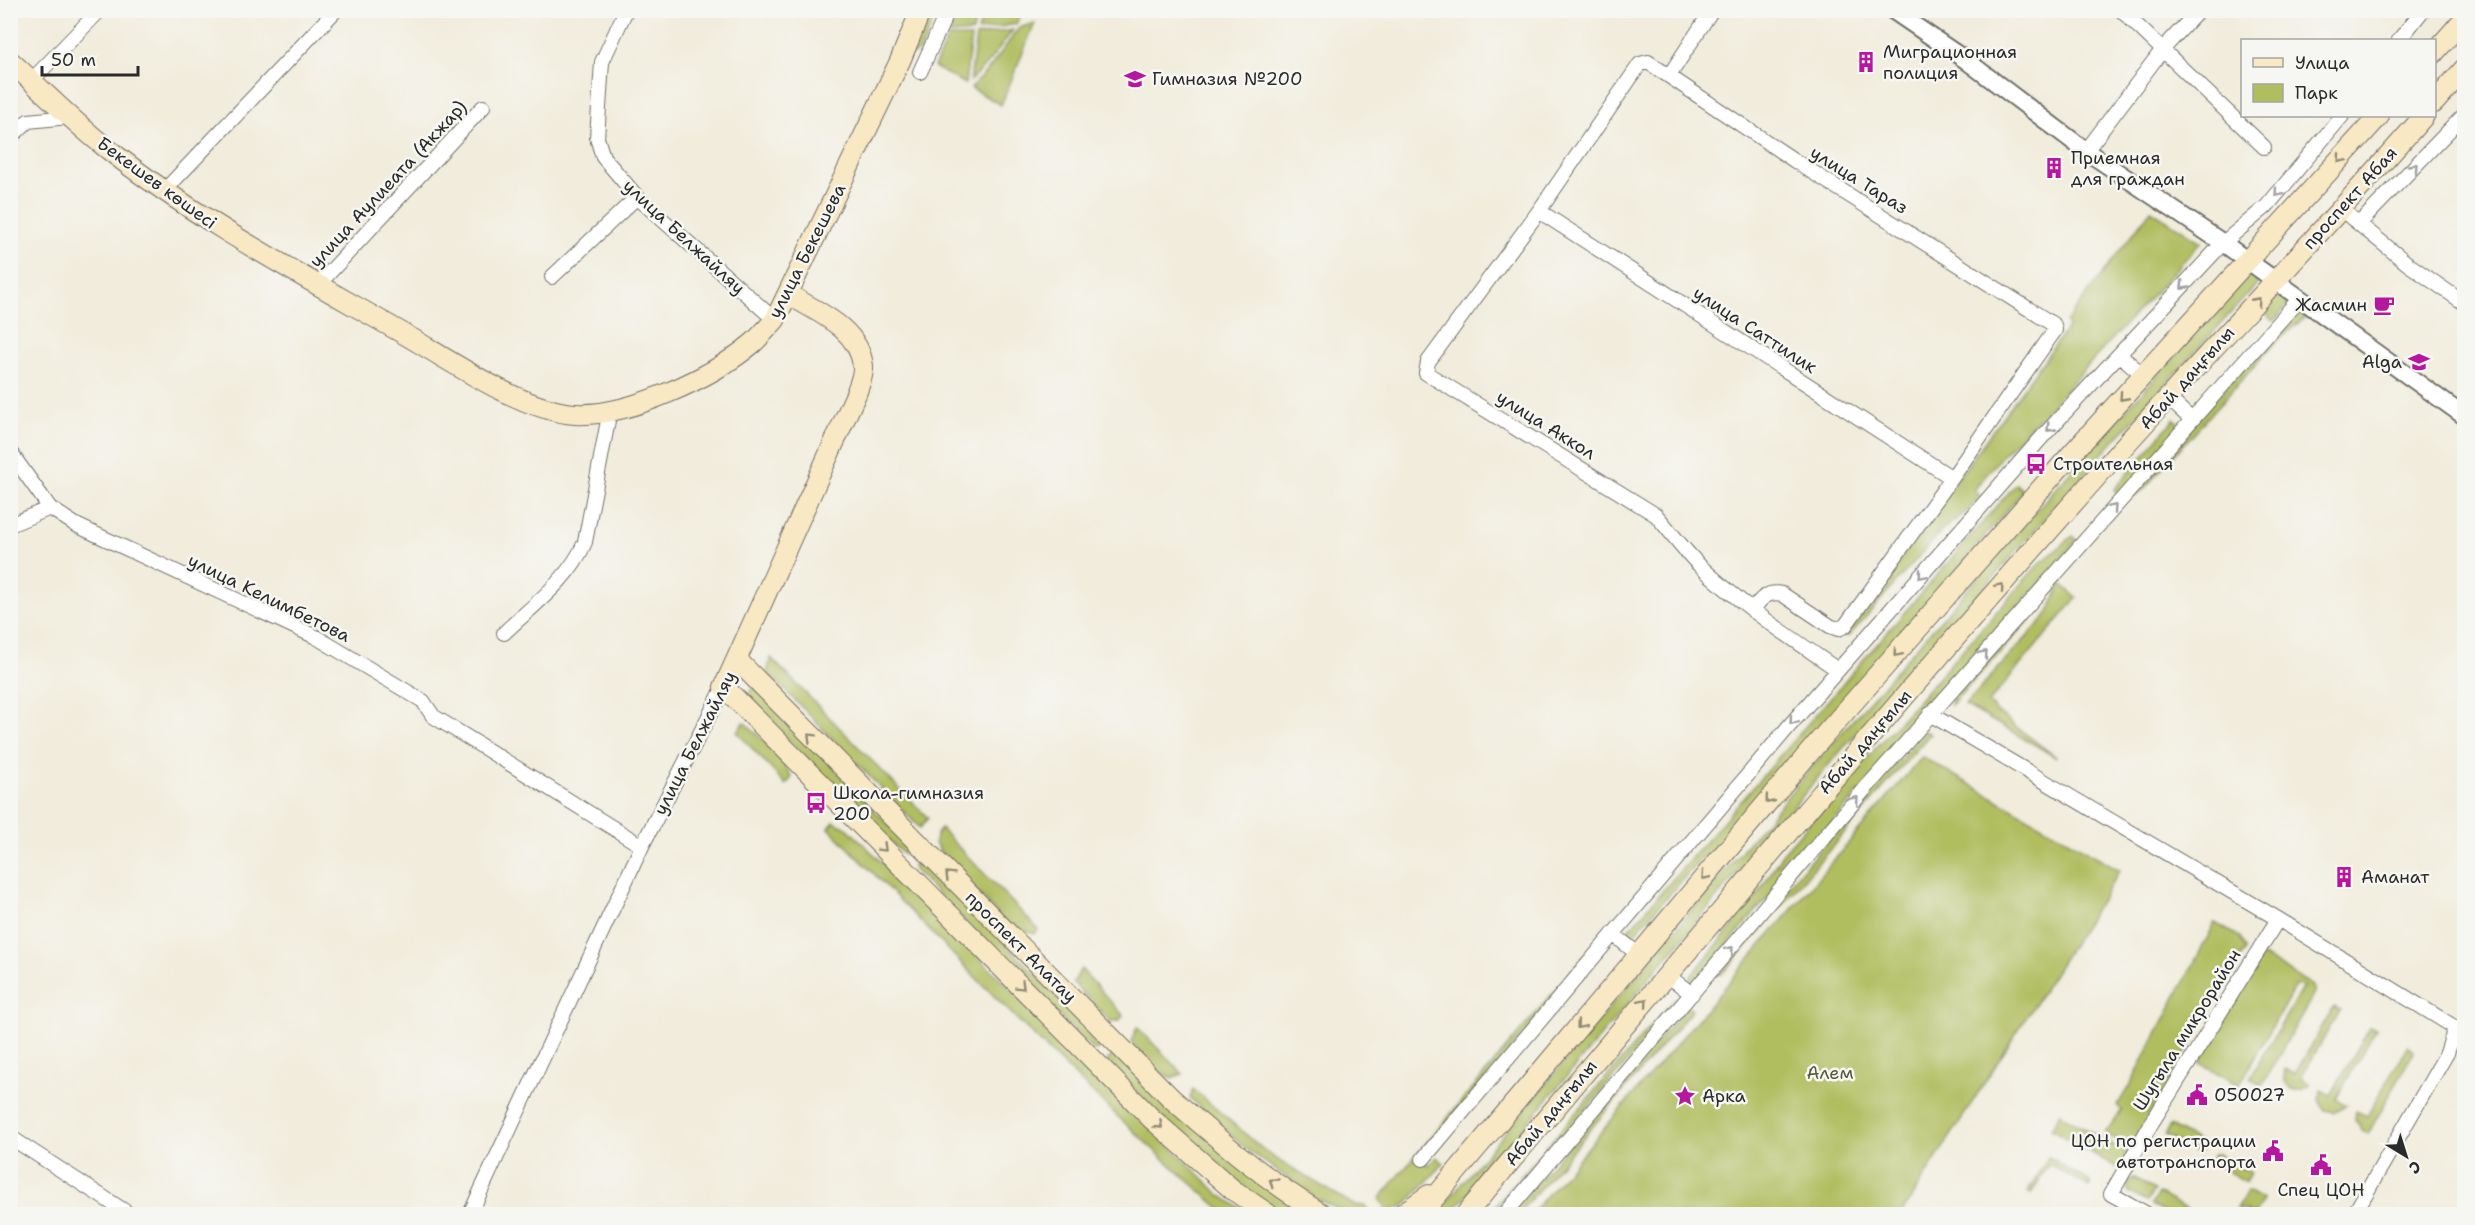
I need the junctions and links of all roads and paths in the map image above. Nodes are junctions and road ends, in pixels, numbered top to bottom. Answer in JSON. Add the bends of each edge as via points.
{"nodes":[{"id":1,"x":100,"y":10,"type":"edge"},
{"id":2,"x":336,"y":10,"type":"edge"},
{"id":3,"x":626,"y":10,"type":"edge"},
{"id":4,"x":921,"y":10,"type":"edge"},
{"id":5,"x":948,"y":10,"type":"edge"},
{"id":6,"x":1712,"y":10,"type":"edge"},
{"id":7,"x":1892,"y":10,"type":"edge"},
{"id":8,"x":2121,"y":10,"type":"edge"},
{"id":9,"x":2199,"y":10,"type":"edge"},
{"id":10,"x":2423,"y":10,"type":"edge"},
{"id":11,"x":2464,"y":19,"type":"edge"},
{"id":12,"x":2401,"y":39,"type":"edge"},
{"id":13,"x":2163,"y":49,"type":"junction"},
{"id":14,"x":2436,"y":51,"type":"edge"},
{"id":15,"x":10,"y":61,"type":"edge"},
{"id":16,"x":2464,"y":69,"type":"edge"},
{"id":17,"x":920,"y":72,"type":"dead end"},
{"id":18,"x":1669,"y":76,"type":"junction"},
{"id":19,"x":32,"y":81,"type":"junction"},
{"id":20,"x":2436,"y":101,"type":"edge"},
{"id":21,"x":483,"y":107,"type":"dead end"},
{"id":22,"x":2464,"y":115,"type":"edge"},
{"id":23,"x":69,"y":117,"type":"junction"},
{"id":24,"x":2341,"y":117,"type":"edge"},
{"id":25,"x":2378,"y":117,"type":"edge"},
{"id":26,"x":2423,"y":117,"type":"edge"},
{"id":27,"x":10,"y":138,"type":"edge"},
{"id":28,"x":2264,"y":147,"type":"dead end"},
{"id":29,"x":2086,"y":151,"type":"junction"},
{"id":30,"x":164,"y":191,"type":"junction"},
{"id":31,"x":637,"y":197,"type":"junction"},
{"id":32,"x":2342,"y":210,"type":"junction"},
{"id":33,"x":1539,"y":212,"type":"junction"},
{"id":34,"x":2359,"y":224,"type":"junction"},
{"id":35,"x":2223,"y":243,"type":"junction"},
{"id":36,"x":2247,"y":260,"type":"junction"},
{"id":37,"x":552,"y":277,"type":"dead end"},
{"id":38,"x":2276,"y":280,"type":"junction"},
{"id":39,"x":318,"y":285,"type":"junction"},
{"id":40,"x":788,"y":294,"type":"junction"},
{"id":41,"x":2300,"y":298,"type":"junction"},
{"id":42,"x":2464,"y":303,"type":"edge"},
{"id":43,"x":775,"y":320,"type":"junction"},
{"id":44,"x":2120,"y":355,"type":"junction"},
{"id":45,"x":2143,"y":375,"type":"junction"},
{"id":46,"x":2168,"y":398,"type":"junction"},
{"id":47,"x":610,"y":410,"type":"junction"},
{"id":48,"x":2464,"y":416,"type":"edge"},
{"id":49,"x":2191,"y":419,"type":"junction"},
{"id":50,"x":10,"y":452,"type":"edge"},
{"id":51,"x":1952,"y":478,"type":"junction"},
{"id":52,"x":50,"y":507,"type":"junction"},
{"id":53,"x":10,"y":525,"type":"edge"},
{"id":54,"x":1753,"y":611,"type":"junction"},
{"id":55,"x":504,"y":633,"type":"dead end"},
{"id":56,"x":737,"y":660,"type":"junction"},
{"id":57,"x":1838,"y":670,"type":"junction"},
{"id":58,"x":724,"y":687,"type":"junction"},
{"id":59,"x":1930,"y":714,"type":"junction"},
{"id":60,"x":642,"y":846,"type":"junction"},
{"id":61,"x":920,"y":846,"type":"junction"},
{"id":62,"x":903,"y":868,"type":"junction"},
{"id":63,"x":2278,"y":918,"type":"junction"},
{"id":64,"x":1613,"y":934,"type":"junction"},
{"id":65,"x":1640,"y":955,"type":"junction"},
{"id":66,"x":1667,"y":975,"type":"junction"},
{"id":67,"x":1692,"y":994,"type":"junction"},
{"id":68,"x":2460,"y":1030,"type":"edge"},
{"id":69,"x":1113,"y":1039,"type":"junction"},
{"id":70,"x":1096,"y":1062,"type":"junction"},
{"id":71,"x":11,"y":1139,"type":"edge"},
{"id":72,"x":1423,"y":1159,"type":"dead end"},
{"id":73,"x":1459,"y":1170,"type":"junction"},
{"id":74,"x":1485,"y":1192,"type":"junction"},
{"id":75,"x":1300,"y":1201,"type":"junction"},
{"id":76,"x":129,"y":1215,"type":"edge"},
{"id":77,"x":470,"y":1215,"type":"edge"},
{"id":78,"x":1268,"y":1215,"type":"edge"},
{"id":79,"x":1322,"y":1215,"type":"edge"},
{"id":80,"x":1328,"y":1215,"type":"edge"},
{"id":81,"x":1402,"y":1215,"type":"edge"},
{"id":82,"x":1421,"y":1215,"type":"edge"},
{"id":83,"x":1466,"y":1215,"type":"edge"},
{"id":84,"x":1472,"y":1215,"type":"edge"},
{"id":85,"x":1505,"y":1215,"type":"edge"},
{"id":86,"x":2147,"y":1215,"type":"edge"},
{"id":87,"x":2354,"y":1215,"type":"edge"}],
"edges":[{"from":1,"to":19,"type":"street"},
{"from":2,"to":30,"type":"street"},
{"from":3,"to":31,"type":"street","name":"улица Белжайляу","via":[[602,62],[597,138],[603,158]]},
{"from":4,"to":40,"type":"main road","name":"улица Бекешева"},
{"from":5,"to":17,"type":"street"},
{"from":6,"to":18,"type":"street"},
{"from":7,"to":29,"type":"street"},
{"from":8,"to":13,"type":"street"},
{"from":9,"to":13,"type":"street"},
{"from":10,"to":12,"type":"street"},
{"from":11,"to":14,"type":"main road"},
{"from":13,"to":28,"type":"street"},
{"from":13,"to":29,"type":"street"},
{"from":15,"to":19,"type":"main road","name":"Бекешев көшесі"},
{"from":16,"to":20,"type":"main road"},
{"from":18,"to":33,"type":"street","name":"улица Тараз","via":[[1648,62],[1640,64]]},
{"from":18,"to":51,"type":"street","name":"улица Тараз","via":[[2054,325],[2054,334]]},
{"from":19,"to":23,"type":"main road","name":"Бекешев көшесі"},
{"from":21,"to":39,"type":"street","name":"улица Аулиеата (Акжар)"},
{"from":34,"to":22,"type":"street","one_way":true},
{"from":23,"to":27,"type":"street","via":[[28,121]]},
{"from":23,"to":30,"type":"main road","name":"Бекешев көшесі"},
{"from":24,"to":35,"type":"street","one_way":true,"via":[[2267,206]]},
{"from":25,"to":36,"type":"main road","name":"проспект Абая","one_way":true},
{"from":26,"to":32,"type":"main road","name":"проспект Абая"},
{"from":29,"to":35,"type":"street"},
{"from":30,"to":39,"type":"main road","name":"Бекешев көшесі","via":[[230,235]]},
{"from":31,"to":37,"type":"street"},
{"from":31,"to":43,"type":"street","name":"улица Белжайляу"},
{"from":32,"to":34,"type":"street"},
{"from":32,"to":38,"type":"main road","name":"проспект Абая"},
{"from":33,"to":51,"type":"street","name":"улица Саттилик"},
{"from":33,"to":54,"type":"street","name":"улица Аккол","via":[[1428,362],[1426,372],[1656,515],[1700,566]]},
{"from":34,"to":42,"type":"street"},
{"from":35,"to":36,"type":"street"},
{"from":35,"to":44,"type":"street","one_way":true},
{"from":36,"to":38,"type":"street"},
{"from":36,"to":45,"type":"main road","name":"проспект Абая"},
{"from":38,"to":41,"type":"street"},
{"from":46,"to":38,"type":"main road","name":"Абай даңғылы","one_way":true},
{"from":39,"to":47,"type":"main road","name":"улица Бекешева","via":[[487,382],[536,405],[574,414]]},
{"from":40,"to":43,"type":"main road","name":"улица Бекешева"},
{"from":40,"to":56,"type":"main road","name":"улица Белжайляу","via":[[846,330],[858,344],[864,368],[856,394]]},
{"from":41,"to":48,"type":"street"},
{"from":41,"to":49,"type":"street"},
{"from":43,"to":47,"type":"main road","name":"улица Бекешева","via":[[752,343],[684,385],[652,399]]},
{"from":44,"to":45,"type":"street"},
{"from":44,"to":57,"type":"street","one_way":true,"via":[[2043,436]]},
{"from":45,"to":65,"type":"main road","name":"проспект Абая","one_way":true,"via":[[1814,747]]},
{"from":46,"to":49,"type":"street"},
{"from":66,"to":46,"type":"main road","name":"Абай даңғылы","one_way":true,"via":[[1840,769]]},
{"from":47,"to":55,"type":"street","via":[[579,557]]},
{"from":59,"to":49,"type":"street","one_way":true},
{"from":50,"to":52,"type":"street","name":"улица Келимбетова"},
{"from":51,"to":54,"type":"street","via":[[1845,626],[1830,626],[1782,594],[1768,594]]},
{"from":52,"to":53,"type":"street"},
{"from":52,"to":60,"type":"street","name":"улица Келимбетова","via":[[76,525],[315,638],[423,701],[433,716]]},
{"from":54,"to":57,"type":"street","name":"улица Аккол"},
{"from":56,"to":58,"type":"main road","name":"улица Белжайляу"},
{"from":61,"to":56,"type":"main road","name":"проспект Алатау","one_way":true},
{"from":57,"to":64,"type":"street","one_way":true},
{"from":58,"to":60,"type":"street","name":"улица Белжайляу"},
{"from":58,"to":62,"type":"main road","name":"проспект Алатау","one_way":true},
{"from":59,"to":63,"type":"street"},
{"from":67,"to":59,"type":"street","one_way":true},
{"from":60,"to":77,"type":"street","name":"улица Белжайляу"},
{"from":61,"to":62,"type":"main road"},
{"from":69,"to":61,"type":"main road","name":"проспект Алатау","one_way":true},
{"from":62,"to":70,"type":"main road","name":"проспект Алатау","one_way":true},
{"from":63,"to":68,"type":"street"},
{"from":63,"to":86,"type":"street","name":"Шугыла микрорайон","via":[[2111,1194]]},
{"from":64,"to":65,"type":"street"},
{"from":64,"to":72,"type":"street"},
{"from":65,"to":73,"type":"main road","name":"проспект Абая","one_way":true},
{"from":66,"to":67,"type":"street"},
{"from":74,"to":66,"type":"main road","name":"Абай даңғылы","one_way":true},
{"from":67,"to":85,"type":"street"},
{"from":68,"to":87,"type":"street"},
{"from":69,"to":70,"type":"main road"},
{"from":75,"to":69,"type":"main road","name":"проспект Алатау","one_way":true,"via":[[1171,1098]]},
{"from":70,"to":78,"type":"main road","name":"проспект Алатау","one_way":true,"via":[[1152,1119],[1233,1190]]},
{"from":71,"to":76,"type":"street"},
{"from":73,"to":81,"type":"main road"},
{"from":73,"to":82,"type":"main road"},
{"from":74,"to":83,"type":"main road","name":"Абай даңғылы"},
{"from":74,"to":84,"type":"main road"},
{"from":75,"to":79,"type":"main road","name":"проспект Алатау"},
{"from":75,"to":80,"type":"main road"}]}
